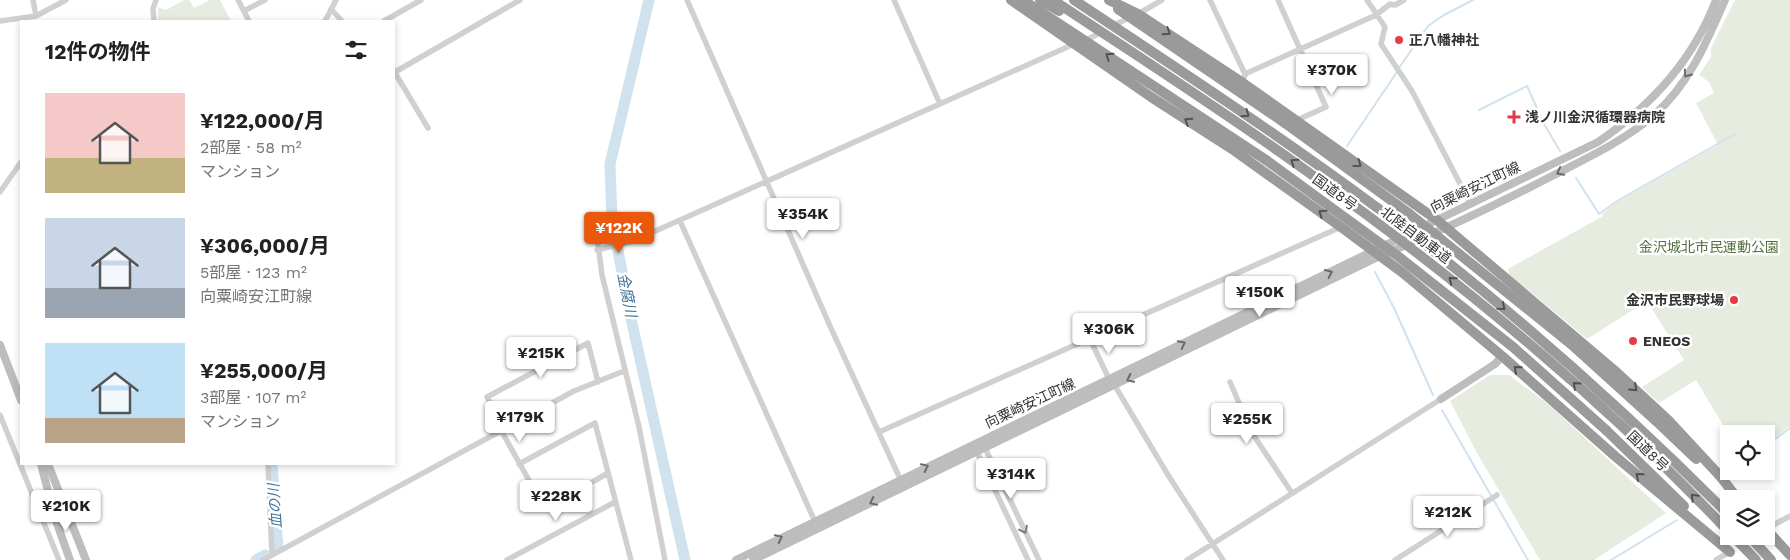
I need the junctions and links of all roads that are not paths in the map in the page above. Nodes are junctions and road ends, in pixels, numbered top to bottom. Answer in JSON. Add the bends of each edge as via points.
{"nodes":[{"id":1,"x":33,"y":0,"type":"edge"},
{"id":2,"x":66,"y":0,"type":"edge"},
{"id":3,"x":156,"y":0,"type":"edge"},
{"id":4,"x":238,"y":0,"type":"edge"},
{"id":5,"x":265,"y":0,"type":"edge"},
{"id":6,"x":336,"y":0,"type":"edge"},
{"id":7,"x":421,"y":0,"type":"edge"},
{"id":8,"x":520,"y":0,"type":"edge"},
{"id":9,"x":687,"y":0,"type":"edge"},
{"id":10,"x":894,"y":0,"type":"edge"},
{"id":11,"x":1011,"y":0,"type":"edge"},
{"id":12,"x":1023,"y":0,"type":"edge"},
{"id":13,"x":1040,"y":0,"type":"edge"},
{"id":14,"x":1053,"y":0,"type":"edge"},
{"id":15,"x":1074,"y":0,"type":"edge"},
{"id":16,"x":1085,"y":0,"type":"edge"},
{"id":17,"x":1105,"y":0,"type":"edge"},
{"id":18,"x":1109,"y":0,"type":"edge"},
{"id":19,"x":1162,"y":0,"type":"edge"},
{"id":20,"x":1210,"y":0,"type":"edge"},
{"id":21,"x":1278,"y":0,"type":"edge"},
{"id":22,"x":1367,"y":0,"type":"edge"},
{"id":23,"x":1404,"y":0,"type":"edge"},
{"id":24,"x":1716,"y":0,"type":"edge"},
{"id":25,"x":1725,"y":0,"type":"edge"},
{"id":26,"x":59,"y":2,"type":"edge"},
{"id":27,"x":331,"y":9,"type":"junction"},
{"id":28,"x":244,"y":11,"type":"junction"},
{"id":29,"x":1376,"y":15,"type":"junction"},
{"id":30,"x":36,"y":16,"type":"junction"},
{"id":31,"x":1134,"y":16,"type":"junction"},
{"id":32,"x":154,"y":20,"type":"edge"},
{"id":33,"x":248,"y":20,"type":"edge"},
{"id":34,"x":326,"y":20,"type":"edge"},
{"id":35,"x":341,"y":20,"type":"edge"},
{"id":36,"x":386,"y":20,"type":"edge"},
{"id":37,"x":0,"y":21,"type":"edge"},
{"id":38,"x":1086,"y":40,"type":"junction"},
{"id":39,"x":1074,"y":44,"type":"junction"},
{"id":40,"x":1301,"y":48,"type":"junction"},
{"id":41,"x":1689,"y":54,"type":"junction"},
{"id":42,"x":1698,"y":58,"type":"junction"},
{"id":43,"x":395,"y":71,"type":"edge"},
{"id":44,"x":1161,"y":72,"type":"junction"},
{"id":45,"x":395,"y":74,"type":"edge"},
{"id":46,"x":1244,"y":78,"type":"junction"},
{"id":47,"x":1198,"y":82,"type":"junction"},
{"id":48,"x":940,"y":104,"type":"junction"},
{"id":49,"x":1297,"y":120,"type":"junction"},
{"id":50,"x":428,"y":128,"type":"dead end"},
{"id":51,"x":20,"y":163,"type":"edge"},
{"id":52,"x":766,"y":182,"type":"junction"},
{"id":53,"x":0,"y":192,"type":"edge"},
{"id":54,"x":1470,"y":202,"type":"junction"},
{"id":55,"x":1437,"y":220,"type":"junction"},
{"id":56,"x":680,"y":221,"type":"junction"},
{"id":57,"x":1342,"y":227,"type":"junction"},
{"id":58,"x":1447,"y":229,"type":"junction"},
{"id":59,"x":597,"y":237,"type":"dead end"},
{"id":60,"x":599,"y":249,"type":"junction"},
{"id":61,"x":1377,"y":254,"type":"junction"},
{"id":62,"x":1090,"y":339,"type":"junction"},
{"id":63,"x":0,"y":346,"type":"edge"},
{"id":64,"x":1502,"y":356,"type":"junction"},
{"id":65,"x":624,"y":371,"type":"junction"},
{"id":66,"x":1109,"y":379,"type":"junction"},
{"id":67,"x":598,"y":382,"type":"junction"},
{"id":68,"x":1230,"y":382,"type":"dead end"},
{"id":69,"x":1115,"y":386,"type":"junction"},
{"id":70,"x":20,"y":397,"type":"edge"},
{"id":71,"x":1441,"y":398,"type":"joint"},
{"id":72,"x":0,"y":415,"type":"edge"},
{"id":73,"x":503,"y":431,"type":"junction"},
{"id":74,"x":879,"y":432,"type":"junction"},
{"id":75,"x":977,"y":442,"type":"junction"},
{"id":76,"x":985,"y":448,"type":"junction"},
{"id":77,"x":976,"y":452,"type":"junction"},
{"id":78,"x":20,"y":464,"type":"edge"},
{"id":79,"x":519,"y":464,"type":"junction"},
{"id":80,"x":20,"y":465,"type":"edge"},
{"id":81,"x":41,"y":465,"type":"edge"},
{"id":82,"x":48,"y":465,"type":"edge"},
{"id":83,"x":268,"y":465,"type":"edge"},
{"id":84,"x":608,"y":473,"type":"junction"},
{"id":85,"x":900,"y":479,"type":"junction"},
{"id":86,"x":904,"y":487,"type":"junction"},
{"id":87,"x":1728,"y":490,"type":"edge"},
{"id":88,"x":1730,"y":490,"type":"edge"},
{"id":89,"x":1292,"y":493,"type":"junction"},
{"id":90,"x":61,"y":494,"type":"junction"},
{"id":91,"x":1494,"y":497,"type":"dead end"},
{"id":92,"x":615,"y":502,"type":"junction"},
{"id":93,"x":1720,"y":506,"type":"edge"},
{"id":94,"x":1790,"y":516,"type":"edge"},
{"id":95,"x":1720,"y":523,"type":"edge"},
{"id":96,"x":1775,"y":524,"type":"edge"},
{"id":97,"x":816,"y":525,"type":"junction"},
{"id":98,"x":1775,"y":539,"type":"edge"},
{"id":99,"x":1212,"y":544,"type":"junction"},
{"id":100,"x":1742,"y":545,"type":"edge"},
{"id":101,"x":1757,"y":545,"type":"edge"},
{"id":102,"x":1730,"y":552,"type":"junction"},
{"id":103,"x":273,"y":554,"type":"junction"},
{"id":104,"x":1790,"y":555,"type":"edge"},
{"id":105,"x":59,"y":560,"type":"edge"},
{"id":106,"x":70,"y":560,"type":"edge"},
{"id":107,"x":86,"y":560,"type":"edge"},
{"id":108,"x":92,"y":560,"type":"edge"},
{"id":109,"x":263,"y":560,"type":"edge"},
{"id":110,"x":279,"y":560,"type":"edge"},
{"id":111,"x":507,"y":560,"type":"edge"},
{"id":112,"x":631,"y":560,"type":"edge"},
{"id":113,"x":665,"y":560,"type":"edge"},
{"id":114,"x":736,"y":560,"type":"edge"},
{"id":115,"x":753,"y":560,"type":"edge"},
{"id":116,"x":1028,"y":560,"type":"edge"},
{"id":117,"x":1039,"y":560,"type":"edge"},
{"id":118,"x":1186,"y":560,"type":"edge"},
{"id":119,"x":1223,"y":560,"type":"edge"},
{"id":120,"x":1395,"y":560,"type":"edge"},
{"id":121,"x":1716,"y":560,"type":"edge"},
{"id":122,"x":1738,"y":560,"type":"edge"},
{"id":123,"x":1756,"y":560,"type":"edge"},
{"id":124,"x":1771,"y":560,"type":"edge"}],
"edges":[{"from":1,"to":30,"type":"street"},
{"from":2,"to":26,"type":"street"},
{"from":3,"to":32,"type":"street"},
{"from":4,"to":28,"type":"street"},
{"from":5,"to":28,"type":"street"},
{"from":6,"to":27,"type":"street"},
{"from":7,"to":36,"type":"street"},
{"from":8,"to":43,"type":"street"},
{"from":9,"to":52,"type":"street"},
{"from":10,"to":48,"type":"street"},
{"from":11,"to":39,"type":"highway"},
{"from":12,"to":38,"type":"highway","name":"国道8号"},
{"from":13,"to":44,"type":"highway","bridge":true},
{"from":14,"to":44,"type":"highway","name":"北陸自動車道","bridge":true},
{"from":15,"to":47,"type":"highway","name":"北陸自動車道","bridge":true},
{"from":16,"to":47,"type":"highway","bridge":true},
{"from":17,"to":31,"type":"highway","name":"国道8号"},
{"from":18,"to":31,"type":"highway"},
{"from":19,"to":31,"type":"street"},
{"from":20,"to":46,"type":"street"},
{"from":21,"to":40,"type":"street"},
{"from":22,"to":29,"type":"street"},
{"from":23,"to":29,"type":"street","via":[[1390,4]]},
{"from":24,"to":41,"type":"main road","name":"向粟崎安江町線"},
{"from":25,"to":42,"type":"main road","name":"向粟崎安江町線"},
{"from":26,"to":30,"type":"street"},
{"from":27,"to":34,"type":"street"},
{"from":27,"to":35,"type":"street"},
{"from":28,"to":33,"type":"street"},
{"from":29,"to":40,"type":"street"},
{"from":29,"to":54,"type":"street","via":[[1385,28],[1381,44],[1399,70]]},
{"from":30,"to":37,"type":"street"},
{"from":31,"to":38,"type":"street"},
{"from":31,"to":46,"type":"highway","one_way":true},
{"from":31,"to":87,"type":"highway","name":"国道8号","bridge":true,"via":[[1423,225],[1571,344]]},
{"from":102,"to":38,"type":"highway","name":"国道8号","one_way":true,"bridge":true,"via":[[1606,430],[1513,347],[1399,257],[1266,160]]},
{"from":39,"to":48,"type":"street"},
{"from":57,"to":39,"type":"highway","one_way":true},
{"from":40,"to":46,"type":"street"},
{"from":40,"to":49,"type":"street","via":[[1326,107]]},
{"from":41,"to":42,"type":"street"},
{"from":41,"to":54,"type":"main road","name":"向粟崎安江町線","via":[[1661,90],[1606,136]]},
{"from":42,"to":58,"type":"main road","name":"向粟崎安江町線","one_way":true,"via":[[1667,101],[1634,129],[1581,161]]},
{"from":95,"to":44,"type":"highway","name":"北陸自動車道","one_way":true,"bridge":true,"via":[[1593,400],[1444,274],[1308,172]]},
{"from":45,"to":50,"type":"street"},
{"from":46,"to":49,"type":"highway"},
{"from":47,"to":93,"type":"highway","name":"北陸自動車道","one_way":true,"bridge":true,"via":[[1379,209],[1481,290],[1627,415]]},
{"from":48,"to":52,"type":"street"},
{"from":49,"to":55,"type":"highway","one_way":true},
{"from":51,"to":53,"type":"street"},
{"from":52,"to":56,"type":"street"},
{"from":52,"to":74,"type":"street"},
{"from":54,"to":55,"type":"main road","name":"向粟崎安江町線"},
{"from":55,"to":58,"type":"highway"},
{"from":55,"to":61,"type":"main road","name":"向粟崎安江町線"},
{"from":56,"to":60,"type":"street","via":[[632,241]]},
{"from":56,"to":97,"type":"street"},
{"from":57,"to":61,"type":"highway"},
{"from":57,"to":62,"type":"street"},
{"from":58,"to":61,"type":"main road","name":"向粟崎安江町線"},
{"from":58,"to":88,"type":"highway","one_way":true,"via":[[1614,370],[1668,420]]},
{"from":59,"to":60,"type":"street"},
{"from":60,"to":65,"type":"street"},
{"from":61,"to":64,"type":"highway"},
{"from":66,"to":61,"type":"main road","name":"向粟崎安江町線","one_way":true},
{"from":61,"to":69,"type":"main road","name":"向粟崎安江町線","one_way":true},
{"from":62,"to":66,"type":"street"},
{"from":62,"to":74,"type":"street"},
{"from":63,"to":70,"type":"main road"},
{"from":64,"to":71,"type":"main road","via":[[1495,364]]},
{"from":102,"to":64,"type":"highway","one_way":true},
{"from":65,"to":67,"type":"street"},
{"from":65,"to":113,"type":"street","via":[[641,435]]},
{"from":66,"to":69,"type":"street"},
{"from":66,"to":75,"type":"main road","name":"向粟崎安江町線"},
{"from":67,"to":73,"type":"street","via":[[574,391]]},
{"from":67,"to":73,"type":"street","via":[[588,343],[487,397]]},
{"from":68,"to":89,"type":"street","via":[[1252,433]]},
{"from":69,"to":76,"type":"main road","name":"向粟崎安江町線"},
{"from":69,"to":99,"type":"street"},
{"from":71,"to":89,"type":"street"},
{"from":72,"to":78,"type":"street"},
{"from":73,"to":79,"type":"street"},
{"from":73,"to":103,"type":"street"},
{"from":74,"to":85,"type":"street"},
{"from":75,"to":76,"type":"street"},
{"from":75,"to":77,"type":"street"},
{"from":85,"to":75,"type":"main road","name":"向粟崎安江町線","one_way":true},
{"from":76,"to":77,"type":"main road","name":"向粟崎安江町線"},
{"from":76,"to":117,"type":"street","one_way":true},
{"from":77,"to":86,"type":"main road","name":"向粟崎安江町線"},
{"from":77,"to":116,"type":"street"},
{"from":79,"to":84,"type":"street","via":[[545,509]]},
{"from":79,"to":84,"type":"street","via":[[595,423]]},
{"from":80,"to":105,"type":"street"},
{"from":81,"to":106,"type":"main road"},
{"from":82,"to":90,"type":"main road"},
{"from":83,"to":103,"type":"street"},
{"from":84,"to":92,"type":"street"},
{"from":85,"to":86,"type":"street"},
{"from":85,"to":97,"type":"main road","name":"向粟崎安江町線"},
{"from":86,"to":97,"type":"main road","name":"向粟崎安江町線","one_way":true},
{"from":89,"to":99,"type":"street"},
{"from":90,"to":107,"type":"main road"},
{"from":90,"to":108,"type":"main road"},
{"from":91,"to":120,"type":"street"},
{"from":92,"to":111,"type":"street"},
{"from":92,"to":112,"type":"street"},
{"from":94,"to":96,"type":"street"},
{"from":114,"to":97,"type":"main road","name":"向粟崎安江町線","one_way":true},
{"from":97,"to":115,"type":"main road","name":"向粟崎安江町線"},
{"from":98,"to":104,"type":"highway"},
{"from":99,"to":118,"type":"street"},
{"from":99,"to":119,"type":"street"},
{"from":100,"to":123,"type":"highway"},
{"from":101,"to":124,"type":"highway"},
{"from":102,"to":121,"type":"street"},
{"from":102,"to":122,"type":"highway","name":"国道8号"},
{"from":103,"to":109,"type":"street"},
{"from":103,"to":110,"type":"street"}]}
